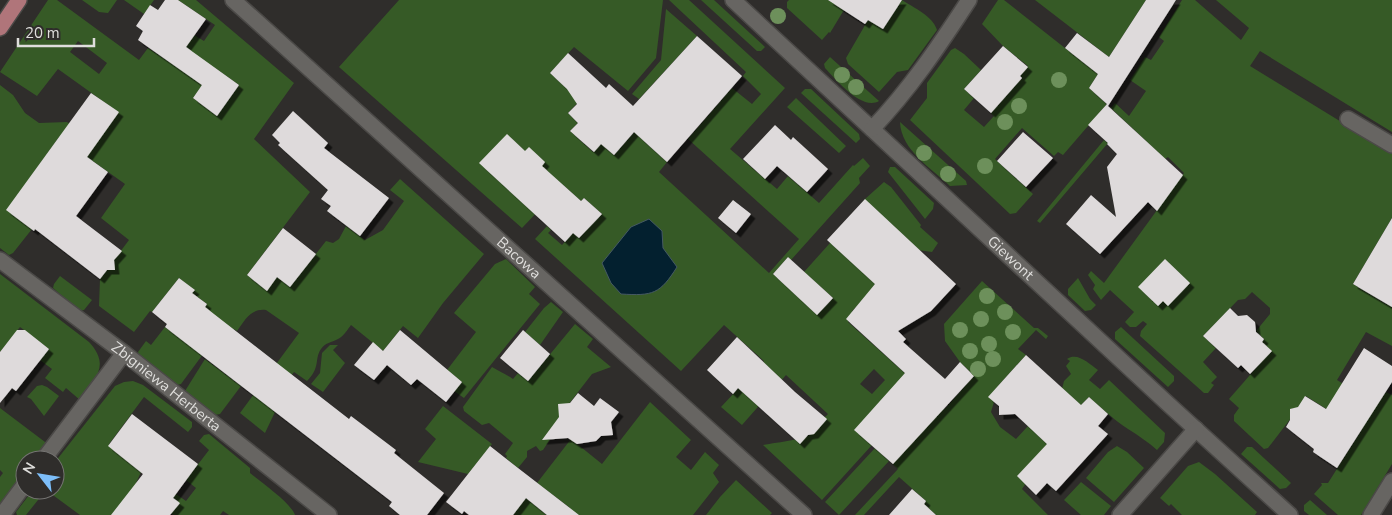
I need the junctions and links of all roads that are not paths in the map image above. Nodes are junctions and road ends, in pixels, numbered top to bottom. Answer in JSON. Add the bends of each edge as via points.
{"nodes":[{"id":1,"x":19,"y":0,"type":"edge"},
{"id":2,"x":233,"y":0,"type":"edge"},
{"id":3,"x":733,"y":0,"type":"edge"},
{"id":4,"x":969,"y":0,"type":"edge"},
{"id":5,"x":0,"y":28,"type":"edge"},
{"id":6,"x":1348,"y":119,"type":"dead end"},
{"id":7,"x":872,"y":129,"type":"junction"},
{"id":8,"x":1392,"y":146,"type":"edge"},
{"id":9,"x":0,"y":260,"type":"edge"},
{"id":10,"x":124,"y":353,"type":"junction"},
{"id":11,"x":1196,"y":429,"type":"junction"},
{"id":12,"x":51,"y":450,"type":"edge"},
{"id":13,"x":1392,"y":482,"type":"edge"},
{"id":14,"x":15,"y":497,"type":"edge"},
{"id":15,"x":325,"y":514,"type":"edge"},
{"id":16,"x":2,"y":515,"type":"edge"},
{"id":17,"x":804,"y":515,"type":"edge"},
{"id":18,"x":1120,"y":515,"type":"edge"},
{"id":19,"x":1290,"y":515,"type":"edge"},
{"id":20,"x":1371,"y":515,"type":"edge"}],
"edges":[{"from":1,"to":5,"type":"main road"},
{"from":2,"to":17,"type":"street","name":"Bacowa"},
{"from":3,"to":7,"type":"street","name":"Giewont"},
{"from":4,"to":7,"type":"street","via":[[934,55]]},
{"from":6,"to":8,"type":"street"},
{"from":7,"to":11,"type":"street","name":"Giewont"},
{"from":9,"to":10,"type":"street","name":"Zbigniewa Herberta"},
{"from":10,"to":12,"type":"street"},
{"from":10,"to":15,"type":"street","name":"Zbigniewa Herberta"},
{"from":11,"to":18,"type":"street"},
{"from":11,"to":19,"type":"street","name":"Giewont"},
{"from":13,"to":20,"type":"street"},
{"from":14,"to":16,"type":"street"}]}
